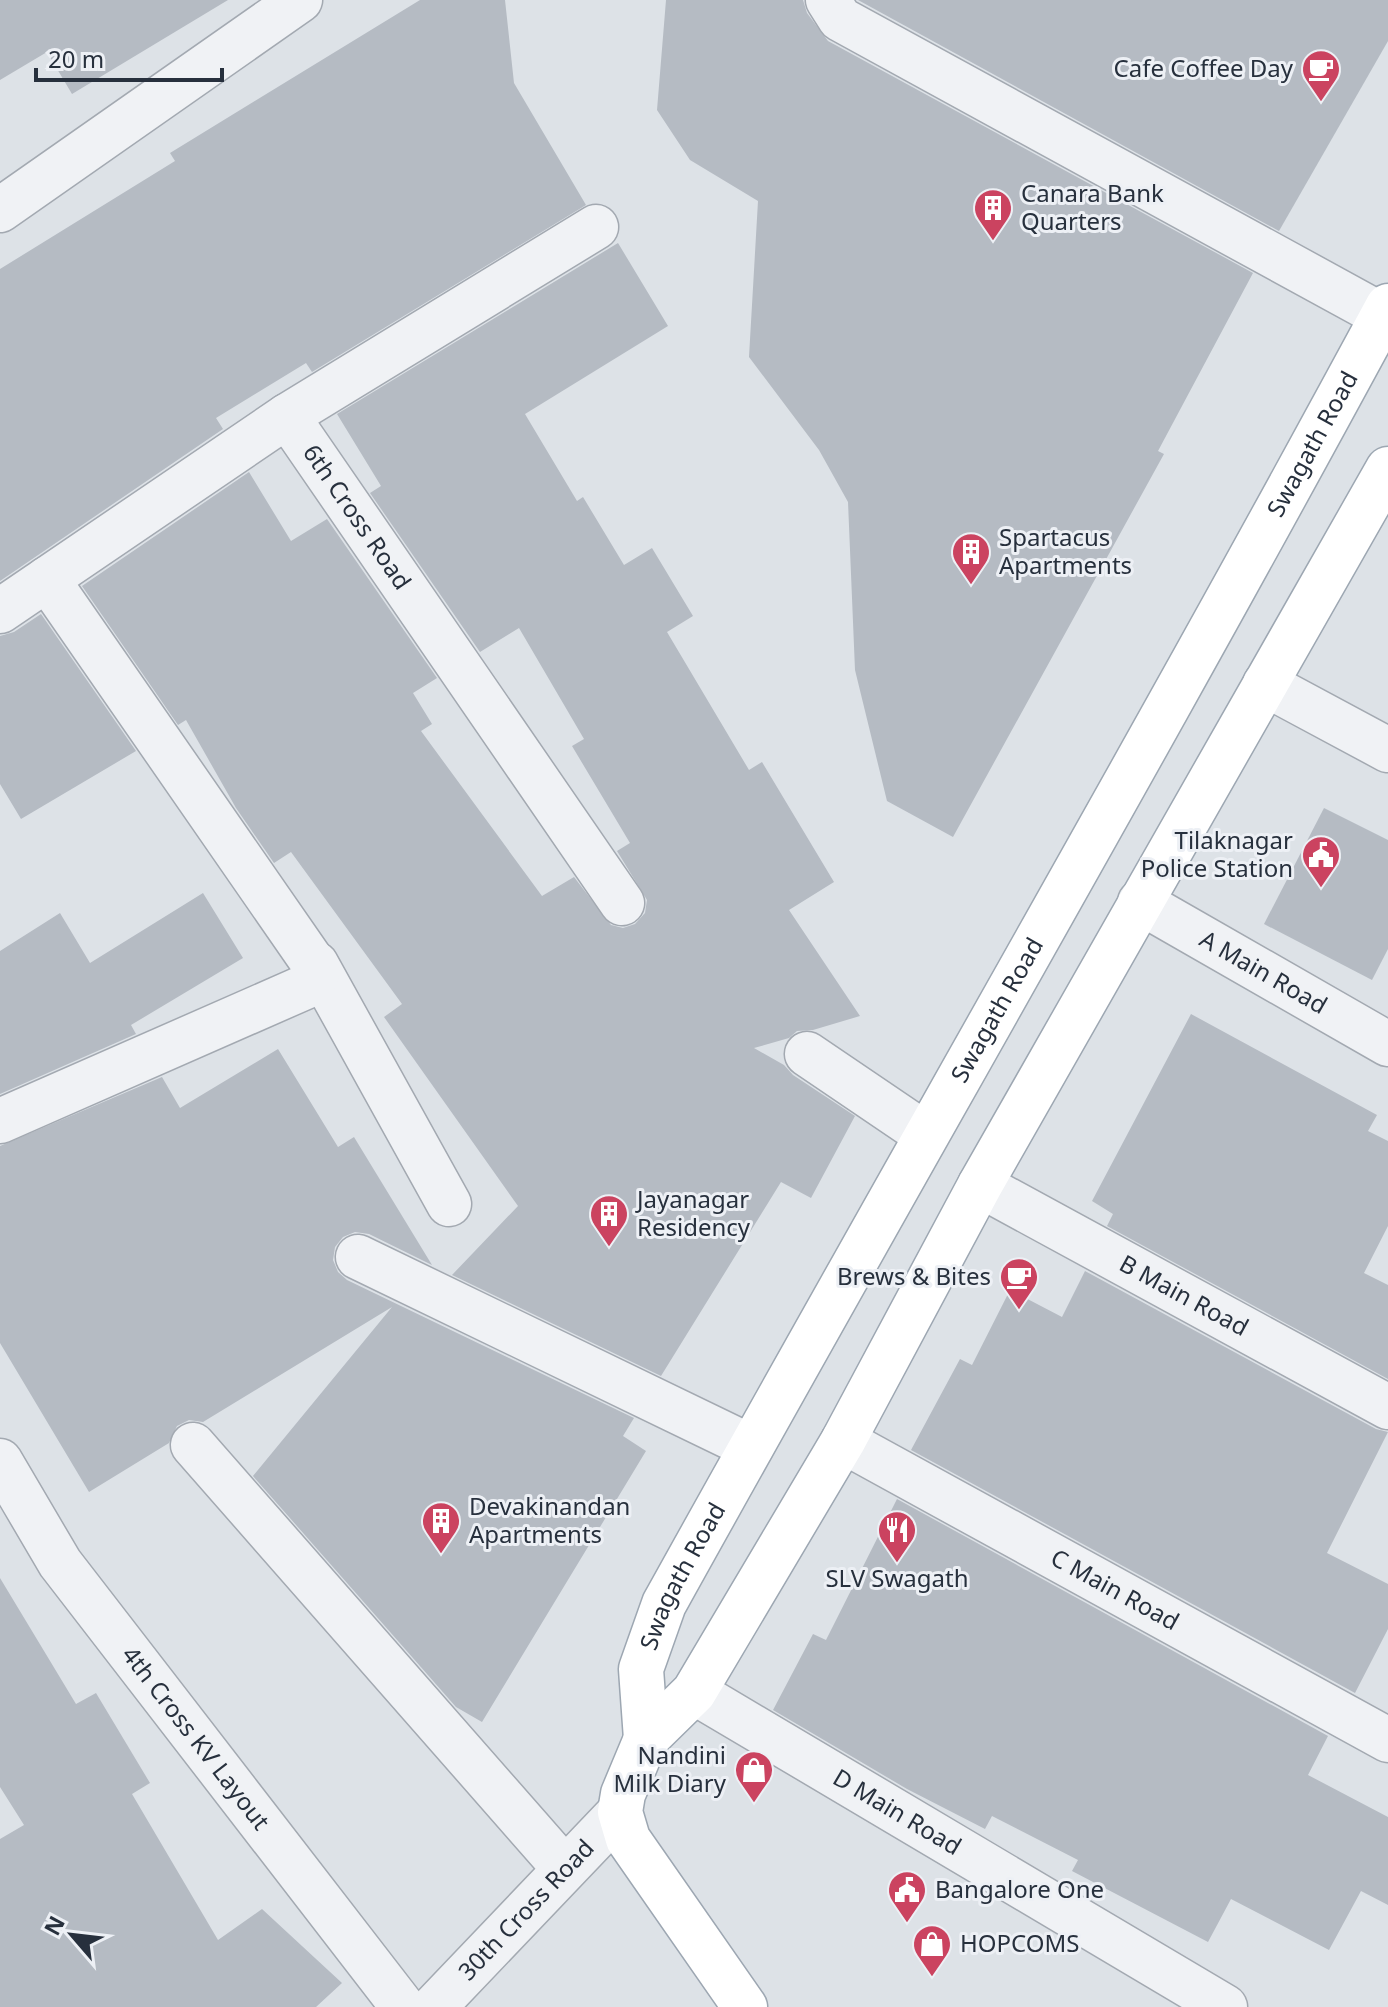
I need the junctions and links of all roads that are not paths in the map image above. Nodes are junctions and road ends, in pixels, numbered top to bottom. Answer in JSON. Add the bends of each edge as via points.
{"nodes":[{"id":1,"x":300,"y":0,"type":"edge"},
{"id":2,"x":828,"y":0,"type":"edge"},
{"id":3,"x":0,"y":210,"type":"edge"},
{"id":4,"x":596,"y":227,"type":"dead end"},
{"id":5,"x":1385,"y":311,"type":"edge"},
{"id":6,"x":287,"y":416,"type":"junction"},
{"id":7,"x":1388,"y":469,"type":"edge"},
{"id":8,"x":47,"y":579,"type":"junction"},
{"id":9,"x":0,"y":611,"type":"edge"},
{"id":10,"x":1265,"y":684,"type":"junction"},
{"id":11,"x":1388,"y":750,"type":"edge"},
{"id":12,"x":1140,"y":902,"type":"junction"},
{"id":13,"x":622,"y":903,"type":"dead end"},
{"id":14,"x":316,"y":964,"type":"junction"},
{"id":15,"x":1388,"y":1044,"type":"edge"},
{"id":16,"x":807,"y":1054,"type":"dead end"},
{"id":17,"x":0,"y":1121,"type":"edge"},
{"id":18,"x":925,"y":1134,"type":"junction"},
{"id":19,"x":980,"y":1185,"type":"junction"},
{"id":20,"x":449,"y":1204,"type":"dead end"},
{"id":21,"x":358,"y":1257,"type":"dead end"},
{"id":22,"x":1388,"y":1407,"type":"edge"},
{"id":23,"x":843,"y":1441,"type":"junction"},
{"id":24,"x":193,"y":1445,"type":"dead end"},
{"id":25,"x":751,"y":1447,"type":"junction"},
{"id":26,"x":0,"y":1461,"type":"edge"},
{"id":27,"x":694,"y":1692,"type":"junction"},
{"id":28,"x":646,"y":1739,"type":"junction"},
{"id":29,"x":1388,"y":1740,"type":"edge"},
{"id":30,"x":620,"y":1812,"type":"junction"},
{"id":31,"x":565,"y":1869,"type":"junction"},
{"id":32,"x":403,"y":2007,"type":"edge"},
{"id":33,"x":434,"y":2007,"type":"edge"},
{"id":34,"x":745,"y":2007,"type":"edge"},
{"id":35,"x":1225,"y":2007,"type":"edge"}],
"edges":[{"from":1,"to":3,"type":"street"},
{"from":2,"to":5,"type":"street","via":[[840,19]]},
{"from":4,"to":6,"type":"street"},
{"from":5,"to":18,"type":"main road","name":"Swagath Road","via":[[1207,642]]},
{"from":6,"to":8,"type":"street"},
{"from":6,"to":13,"type":"street","name":"6th Cross Road"},
{"from":7,"to":10,"type":"main road"},
{"from":8,"to":9,"type":"street"},
{"from":8,"to":14,"type":"street"},
{"from":10,"to":11,"type":"street"},
{"from":10,"to":12,"type":"main road"},
{"from":12,"to":15,"type":"street","name":"A Main Road"},
{"from":12,"to":19,"type":"main road"},
{"from":14,"to":17,"type":"street","via":[[312,984]]},
{"from":14,"to":20,"type":"street"},
{"from":16,"to":18,"type":"street"},
{"from":18,"to":25,"type":"main road","name":"Swagath Road"},
{"from":19,"to":22,"type":"street","name":"B Main Road"},
{"from":19,"to":23,"type":"main road"},
{"from":21,"to":25,"type":"street"},
{"from":23,"to":27,"type":"main road"},
{"from":23,"to":29,"type":"street","name":"C Main Road"},
{"from":24,"to":31,"type":"street"},
{"from":25,"to":28,"type":"main road","name":"Swagath Road","via":[[664,1604],[641,1669]]},
{"from":26,"to":32,"type":"street","name":"4th Cross KV Layout","via":[[60,1563]]},
{"from":27,"to":28,"type":"main road"},
{"from":27,"to":35,"type":"street","name":"D Main Road"},
{"from":28,"to":30,"type":"main road"},
{"from":30,"to":31,"type":"street","name":"30th Cross Road"},
{"from":30,"to":34,"type":"main road","via":[[628,1839]]},
{"from":31,"to":33,"type":"street","name":"30th Cross Road"}]}
